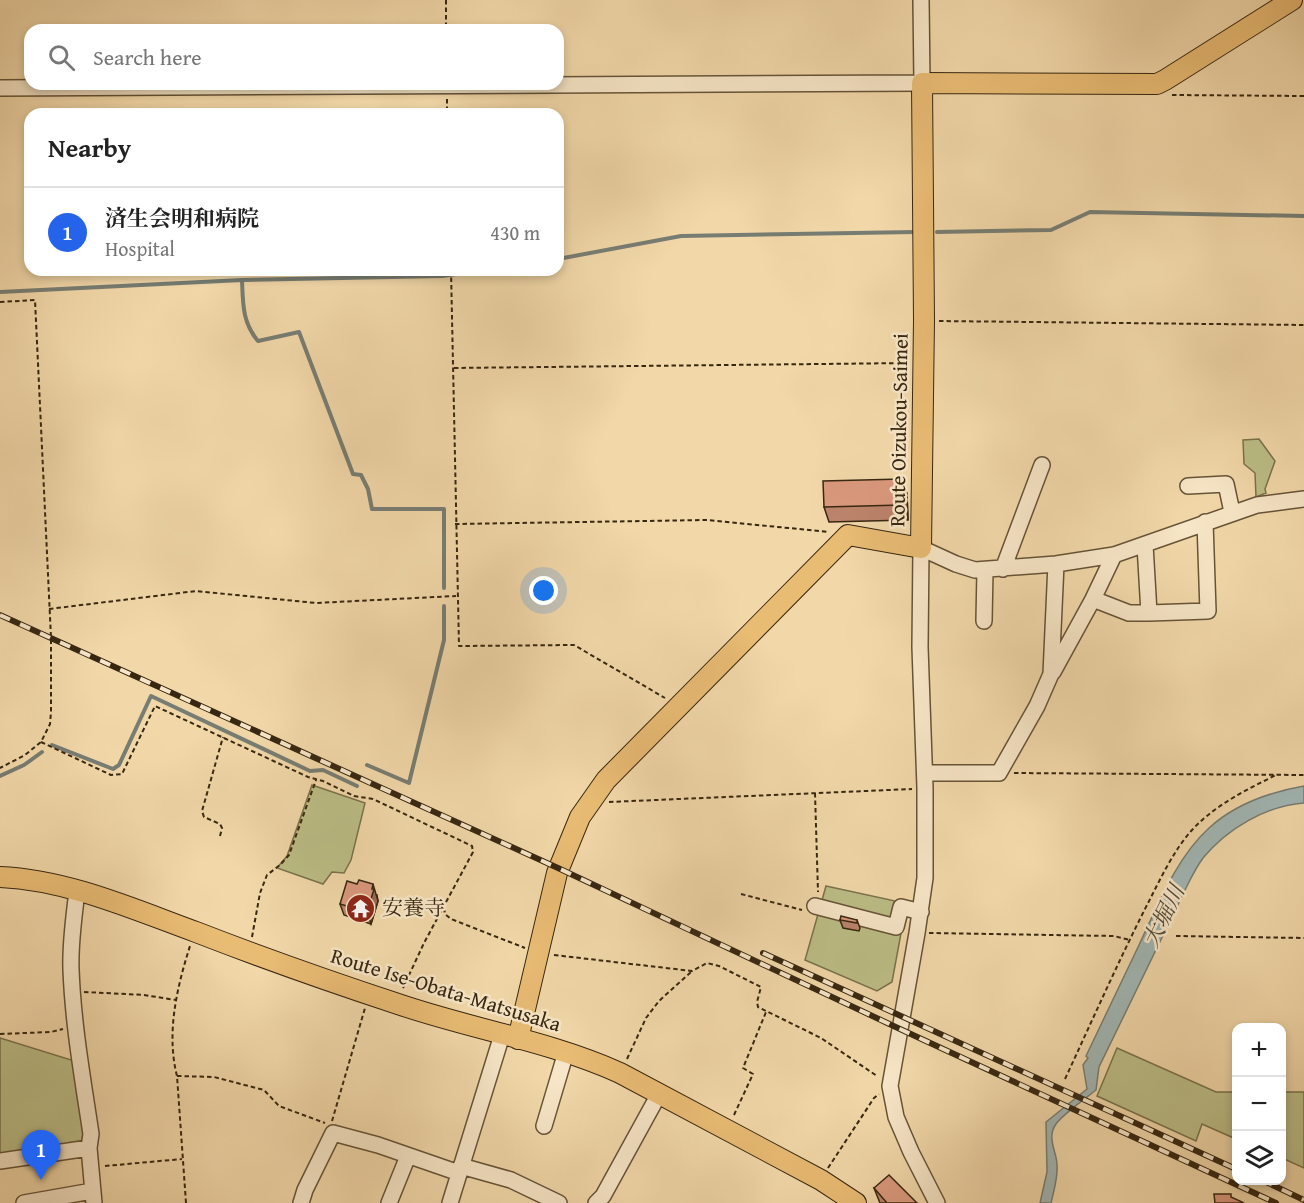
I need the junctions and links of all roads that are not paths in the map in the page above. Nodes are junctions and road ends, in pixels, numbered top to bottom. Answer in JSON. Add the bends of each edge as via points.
{"nodes":[{"id":1,"x":921,"y":0,"type":"edge"},
{"id":2,"x":1292,"y":0,"type":"edge"},
{"id":3,"x":922,"y":83,"type":"junction"},
{"id":4,"x":564,"y":85,"type":"edge"},
{"id":5,"x":0,"y":88,"type":"edge"},
{"id":6,"x":24,"y":88,"type":"edge"},
{"id":7,"x":1042,"y":465,"type":"dead end"},
{"id":8,"x":1188,"y":486,"type":"dead end"},
{"id":9,"x":1304,"y":499,"type":"edge"},
{"id":10,"x":1232,"y":512,"type":"junction"},
{"id":11,"x":1205,"y":522,"type":"junction"},
{"id":12,"x":1146,"y":545,"type":"junction"},
{"id":13,"x":921,"y":548,"type":"junction"},
{"id":14,"x":1114,"y":555,"type":"junction"},
{"id":15,"x":1056,"y":564,"type":"junction"},
{"id":16,"x":1003,"y":569,"type":"junction"},
{"id":17,"x":985,"y":570,"type":"junction"},
{"id":18,"x":1093,"y":598,"type":"junction"},
{"id":19,"x":1149,"y":613,"type":"junction"},
{"id":20,"x":984,"y":621,"type":"dead end"},
{"id":21,"x":1051,"y":674,"type":"junction"},
{"id":22,"x":925,"y":781,"type":"junction"},
{"id":23,"x":0,"y":877,"type":"edge"},
{"id":24,"x":77,"y":891,"type":"junction"},
{"id":25,"x":815,"y":906,"type":"road end"},
{"id":26,"x":921,"y":912,"type":"junction"},
{"id":27,"x":510,"y":1037,"type":"junction"},
{"id":28,"x":566,"y":1052,"type":"junction"},
{"id":29,"x":658,"y":1094,"type":"junction"},
{"id":30,"x":544,"y":1126,"type":"dead end"},
{"id":31,"x":89,"y":1148,"type":"junction"},
{"id":32,"x":408,"y":1156,"type":"junction"},
{"id":33,"x":0,"y":1161,"type":"edge"},
{"id":34,"x":460,"y":1169,"type":"junction"},
{"id":35,"x":93,"y":1197,"type":"edge"},
{"id":36,"x":24,"y":1203,"type":"edge"},
{"id":37,"x":302,"y":1203,"type":"edge"},
{"id":38,"x":389,"y":1203,"type":"edge"},
{"id":39,"x":450,"y":1203,"type":"edge"},
{"id":40,"x":559,"y":1203,"type":"edge"},
{"id":41,"x":597,"y":1203,"type":"edge"},
{"id":42,"x":856,"y":1203,"type":"edge"},
{"id":43,"x":937,"y":1203,"type":"edge"}],
"edges":[{"from":1,"to":3,"type":"street"},
{"from":2,"to":3,"type":"main road","via":[[1157,84]]},
{"from":3,"to":4,"type":"street"},
{"from":3,"to":13,"type":"main road","name":"Route Oizukou-Saimei"},
{"from":5,"to":6,"type":"street"},
{"from":7,"to":16,"type":"street"},
{"from":8,"to":10,"type":"street","via":[[1226,484]]},
{"from":9,"to":10,"type":"street"},
{"from":10,"to":11,"type":"street"},
{"from":11,"to":12,"type":"street"},
{"from":11,"to":19,"type":"street","via":[[1208,611]]},
{"from":12,"to":14,"type":"street"},
{"from":12,"to":19,"type":"street"},
{"from":13,"to":17,"type":"street","via":[[956,564]]},
{"from":13,"to":22,"type":"street"},
{"from":13,"to":27,"type":"main road","name":"Route Oizukou-Saimei","via":[[848,535],[616,768],[588,803],[570,838],[557,873],[539,953]]},
{"from":14,"to":15,"type":"street"},
{"from":14,"to":18,"type":"street"},
{"from":15,"to":16,"type":"street"},
{"from":15,"to":21,"type":"street"},
{"from":16,"to":17,"type":"street"},
{"from":17,"to":20,"type":"street"},
{"from":18,"to":19,"type":"street","via":[[1129,613]]},
{"from":18,"to":21,"type":"street"},
{"from":21,"to":22,"type":"street","via":[[999,773]]},
{"from":22,"to":26,"type":"street"},
{"from":23,"to":24,"type":"main road","name":"Route Ise-Obata-Matsusaka"},
{"from":24,"to":27,"type":"main road","name":"Route Ise-Obata-Matsusaka","via":[[134,908],[396,1004]]},
{"from":24,"to":31,"type":"street","via":[[72,930],[72,991],[91,1134]]},
{"from":25,"to":26,"type":"street","via":[[896,927],[901,907]]},
{"from":26,"to":43,"type":"street","via":[[890,1086],[896,1117]]},
{"from":27,"to":28,"type":"main road","name":"Route Ise-Obata-Matsusaka"},
{"from":27,"to":34,"type":"street"},
{"from":28,"to":29,"type":"main road","name":"Route Ise-Obata-Matsusaka","via":[[620,1073]]},
{"from":28,"to":30,"type":"street"},
{"from":29,"to":41,"type":"street"},
{"from":29,"to":42,"type":"main road","name":"Route Ise-Obata-Matsusaka","via":[[821,1180]]},
{"from":31,"to":33,"type":"street"},
{"from":31,"to":35,"type":"street"},
{"from":32,"to":34,"type":"street"},
{"from":32,"to":37,"type":"street","via":[[333,1133]]},
{"from":32,"to":38,"type":"street"},
{"from":34,"to":39,"type":"street"},
{"from":34,"to":40,"type":"street","via":[[511,1180]]},
{"from":35,"to":36,"type":"street"}]}
